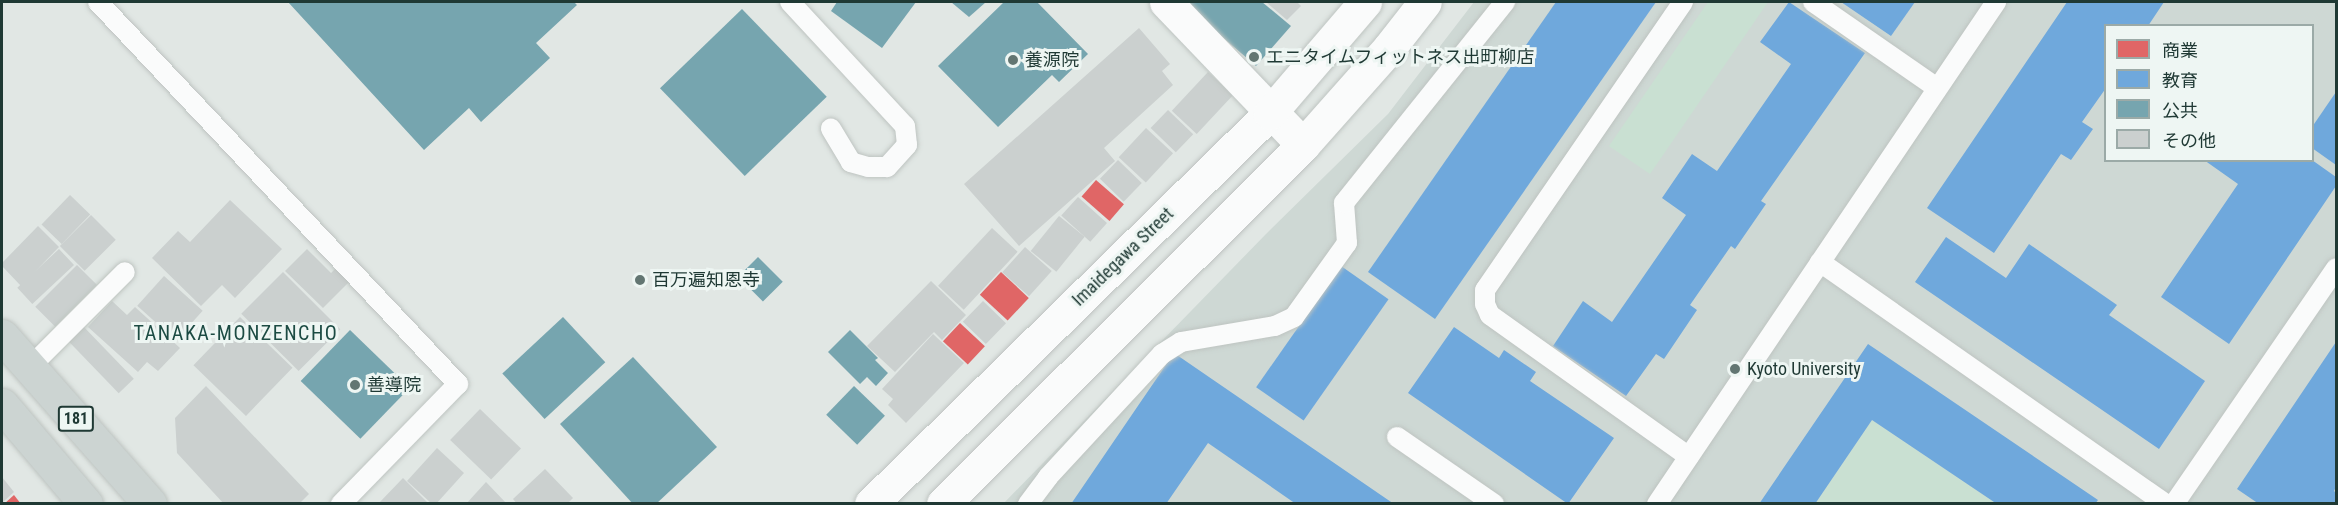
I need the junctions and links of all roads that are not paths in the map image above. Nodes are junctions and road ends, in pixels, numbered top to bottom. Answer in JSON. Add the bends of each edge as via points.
{"nodes":[{"id":1,"x":98,"y":2,"type":"edge"},
{"id":2,"x":790,"y":2,"type":"edge"},
{"id":3,"x":1167,"y":2,"type":"edge"},
{"id":4,"x":1365,"y":2,"type":"edge"},
{"id":5,"x":1425,"y":2,"type":"edge"},
{"id":6,"x":1505,"y":2,"type":"edge"},
{"id":7,"x":1683,"y":2,"type":"edge"},
{"id":8,"x":1813,"y":2,"type":"edge"},
{"id":9,"x":1996,"y":2,"type":"edge"},
{"id":10,"x":1937,"y":88,"type":"junction"},
{"id":11,"x":1270,"y":113,"type":"junction"},
{"id":12,"x":831,"y":129,"type":"dead end"},
{"id":13,"x":1303,"y":145,"type":"junction"},
{"id":14,"x":1820,"y":262,"type":"junction"},
{"id":15,"x":2337,"y":267,"type":"edge"},
{"id":16,"x":125,"y":272,"type":"dead end"},
{"id":17,"x":2,"y":336,"type":"edge"},
{"id":18,"x":30,"y":367,"type":"junction"},
{"id":19,"x":2,"y":405,"type":"edge"},
{"id":20,"x":1397,"y":437,"type":"dead end"},
{"id":21,"x":1689,"y":457,"type":"junction"},
{"id":22,"x":2141,"y":497,"type":"edge"},
{"id":23,"x":1658,"y":503,"type":"edge"},
{"id":24,"x":86,"y":504,"type":"edge"},
{"id":25,"x":150,"y":504,"type":"edge"},
{"id":26,"x":341,"y":504,"type":"edge"},
{"id":27,"x":871,"y":504,"type":"edge"},
{"id":28,"x":943,"y":504,"type":"edge"},
{"id":29,"x":1028,"y":504,"type":"edge"},
{"id":30,"x":1494,"y":504,"type":"edge"},
{"id":31,"x":2166,"y":504,"type":"edge"},
{"id":32,"x":2174,"y":504,"type":"edge"}],
"edges":[{"from":1,"to":26,"type":"lane","via":[[458,384]]},
{"from":2,"to":12,"type":"lane","via":[[905,126],[908,145],[887,167],[868,167],[851,162]]},
{"from":3,"to":11,"type":"main road"},
{"from":4,"to":11,"type":"main road","name":"Imaidegawa Street"},
{"from":5,"to":13,"type":"main road"},
{"from":6,"to":29,"type":"lane","via":[[1344,203],[1347,243],[1294,317],[1275,326],[1180,342],[1162,354],[1048,477]]},
{"from":7,"to":21,"type":"lane","via":[[1485,290],[1485,304],[1490,315]]},
{"from":8,"to":10,"type":"lane"},
{"from":9,"to":10,"type":"lane"},
{"from":10,"to":14,"type":"lane"},
{"from":11,"to":13,"type":"main road"},
{"from":11,"to":27,"type":"main road","name":"Imaidegawa Street"},
{"from":13,"to":28,"type":"main road"},
{"from":14,"to":21,"type":"lane"},
{"from":14,"to":22,"type":"lane"},
{"from":15,"to":32,"type":"lane"},
{"from":16,"to":18,"type":"lane"},
{"from":17,"to":18,"type":"main road","number":"181"},
{"from":18,"to":25,"type":"main road","number":"181"},
{"from":19,"to":24,"type":"main road","number":"181"},
{"from":20,"to":30,"type":"lane"},
{"from":21,"to":23,"type":"lane"},
{"from":22,"to":31,"type":"lane"}]}
